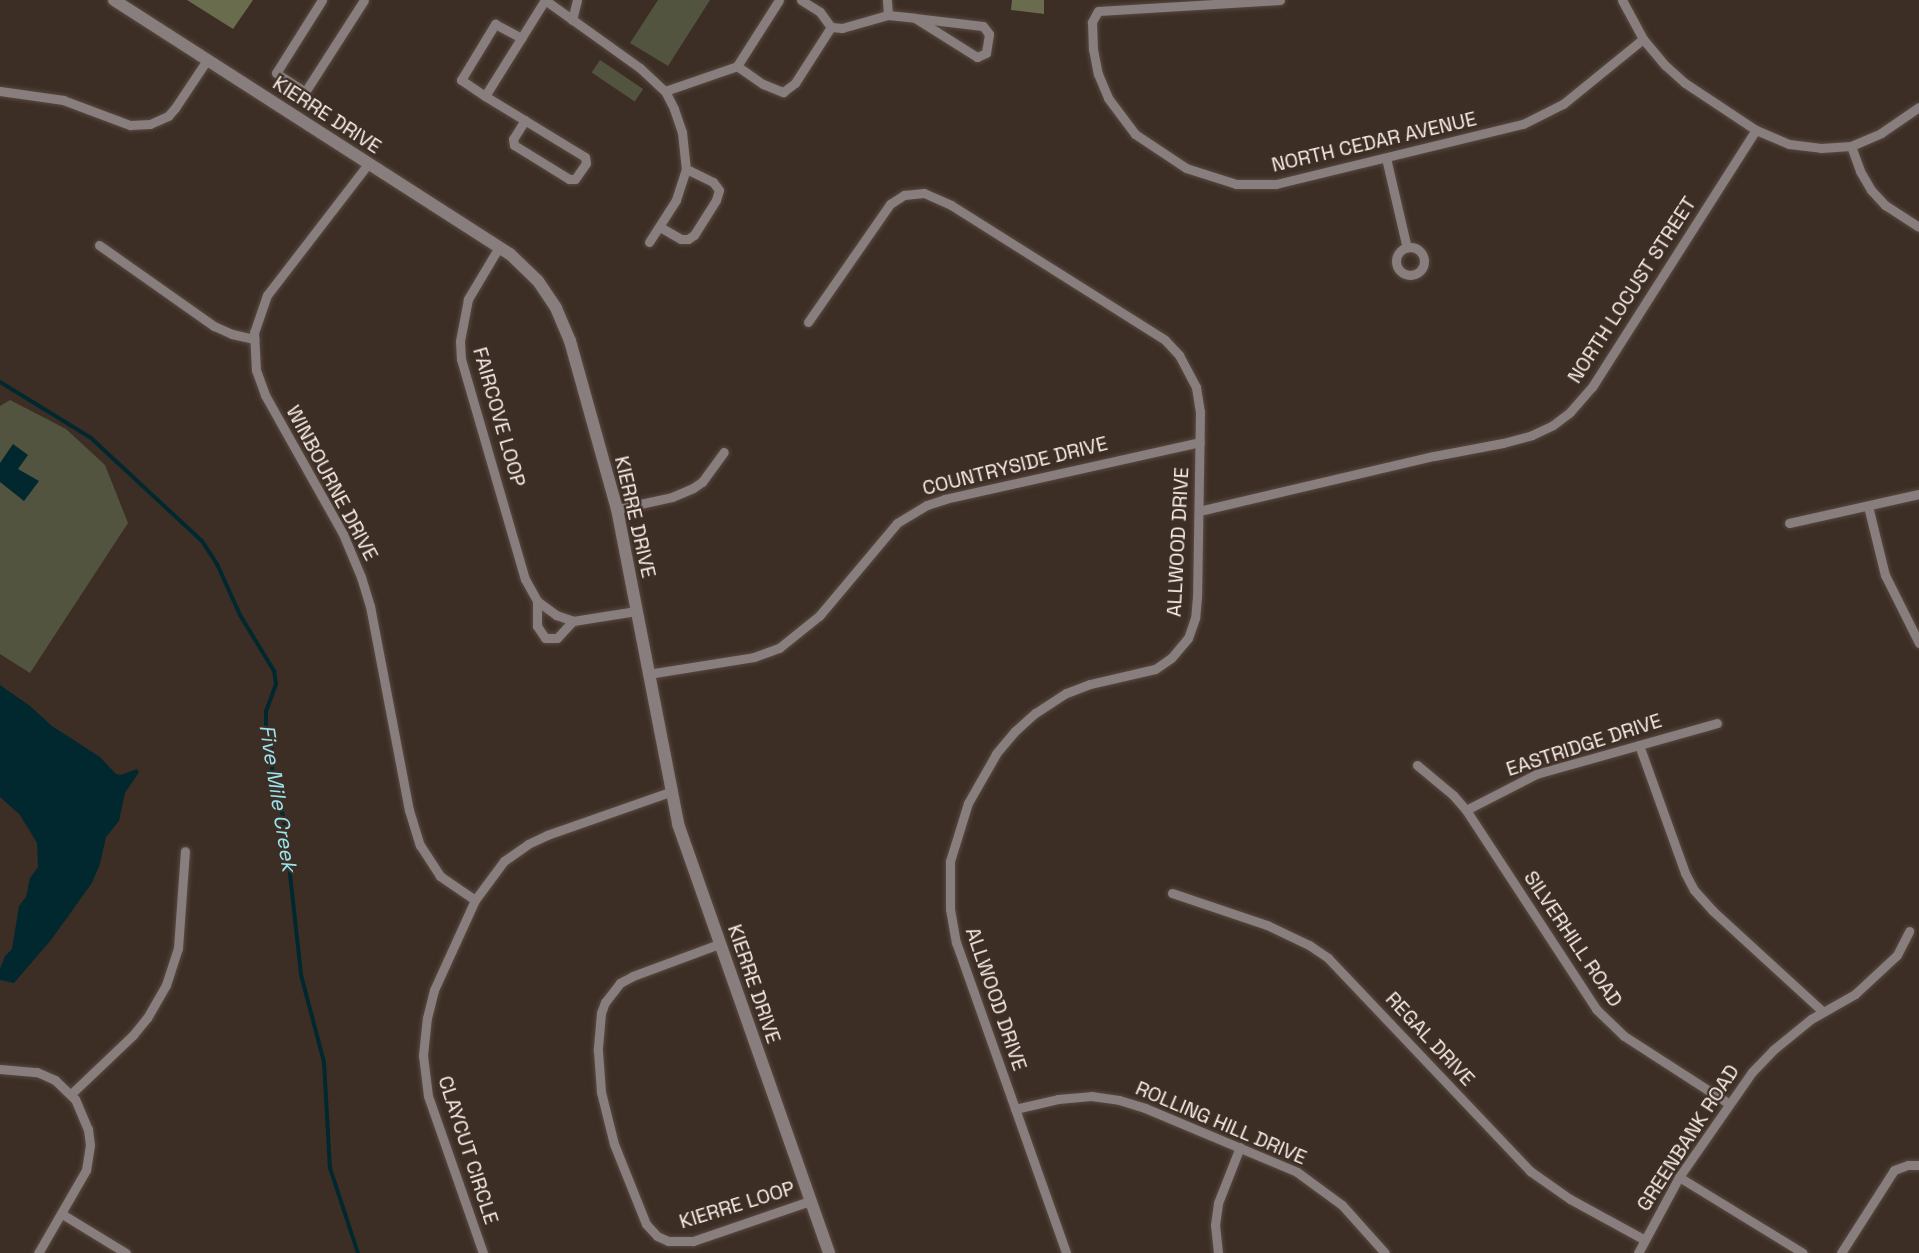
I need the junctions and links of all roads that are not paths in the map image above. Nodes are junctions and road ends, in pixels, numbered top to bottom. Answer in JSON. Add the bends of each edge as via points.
{"nodes":[{"id":1,"x":114,"y":0,"type":"edge"},
{"id":2,"x":322,"y":0,"type":"edge"},
{"id":3,"x":364,"y":0,"type":"edge"},
{"id":4,"x":545,"y":0,"type":"edge"},
{"id":5,"x":577,"y":0,"type":"edge"},
{"id":6,"x":779,"y":0,"type":"edge"},
{"id":7,"x":801,"y":0,"type":"edge"},
{"id":8,"x":887,"y":0,"type":"edge"},
{"id":9,"x":1280,"y":0,"type":"edge"},
{"id":10,"x":1622,"y":0,"type":"edge"},
{"id":11,"x":888,"y":15,"type":"junction"},
{"id":12,"x":915,"y":18,"type":"junction"},
{"id":13,"x":572,"y":20,"type":"junction"},
{"id":14,"x":831,"y":27,"type":"junction"},
{"id":15,"x":521,"y":38,"type":"junction"},
{"id":16,"x":1642,"y":39,"type":"junction"},
{"id":17,"x":207,"y":60,"type":"junction"},
{"id":18,"x":737,"y":66,"type":"junction"},
{"id":19,"x":0,"y":91,"type":"edge"},
{"id":20,"x":664,"y":91,"type":"junction"},
{"id":21,"x":485,"y":96,"type":"junction"},
{"id":22,"x":1919,"y":107,"type":"edge"},
{"id":23,"x":525,"y":120,"type":"junction"},
{"id":24,"x":1756,"y":130,"type":"junction"},
{"id":25,"x":1851,"y":146,"type":"junction"},
{"id":26,"x":1386,"y":158,"type":"junction"},
{"id":27,"x":368,"y":164,"type":"junction"},
{"id":28,"x":686,"y":169,"type":"junction"},
{"id":29,"x":660,"y":227,"type":"junction"},
{"id":30,"x":1919,"y":227,"type":"edge"},
{"id":31,"x":648,"y":242,"type":"dead end"},
{"id":32,"x":99,"y":245,"type":"dead end"},
{"id":33,"x":499,"y":247,"type":"junction"},
{"id":34,"x":1407,"y":248,"type":"dead end"},
{"id":35,"x":808,"y":322,"type":"dead end"},
{"id":36,"x":254,"y":339,"type":"junction"},
{"id":37,"x":1200,"y":442,"type":"junction"},
{"id":38,"x":724,"y":452,"type":"dead end"},
{"id":39,"x":1919,"y":494,"type":"edge"},
{"id":40,"x":1868,"y":506,"type":"junction"},
{"id":41,"x":617,"y":509,"type":"junction"},
{"id":42,"x":1199,"y":511,"type":"junction"},
{"id":43,"x":1789,"y":523,"type":"dead end"},
{"id":44,"x":537,"y":601,"type":"junction"},
{"id":45,"x":636,"y":611,"type":"junction"},
{"id":46,"x":573,"y":621,"type":"junction"},
{"id":47,"x":1919,"y":643,"type":"edge"},
{"id":48,"x":648,"y":674,"type":"junction"},
{"id":49,"x":1717,"y":723,"type":"dead end"},
{"id":50,"x":1640,"y":746,"type":"junction"},
{"id":51,"x":1417,"y":765,"type":"dead end"},
{"id":52,"x":670,"y":792,"type":"junction"},
{"id":53,"x":1466,"y":810,"type":"junction"},
{"id":54,"x":185,"y":851,"type":"dead end"},
{"id":55,"x":1172,"y":894,"type":"dead end"},
{"id":56,"x":475,"y":900,"type":"junction"},
{"id":57,"x":1909,"y":931,"type":"dead end"},
{"id":58,"x":719,"y":944,"type":"junction"},
{"id":59,"x":1822,"y":1011,"type":"junction"},
{"id":60,"x":0,"y":1069,"type":"edge"},
{"id":61,"x":70,"y":1094,"type":"junction"},
{"id":62,"x":1728,"y":1103,"type":"junction"},
{"id":63,"x":1015,"y":1109,"type":"junction"},
{"id":64,"x":1240,"y":1147,"type":"junction"},
{"id":65,"x":1919,"y":1165,"type":"edge"},
{"id":66,"x":1679,"y":1177,"type":"junction"},
{"id":67,"x":810,"y":1201,"type":"junction"},
{"id":68,"x":62,"y":1214,"type":"junction"},
{"id":69,"x":1645,"y":1240,"type":"junction"},
{"id":70,"x":38,"y":1253,"type":"edge"},
{"id":71,"x":126,"y":1253,"type":"edge"},
{"id":72,"x":483,"y":1253,"type":"edge"},
{"id":73,"x":829,"y":1253,"type":"edge"},
{"id":74,"x":1066,"y":1253,"type":"edge"},
{"id":75,"x":1218,"y":1253,"type":"edge"},
{"id":76,"x":1385,"y":1253,"type":"edge"},
{"id":77,"x":1638,"y":1253,"type":"edge"},
{"id":78,"x":1803,"y":1253,"type":"edge"},
{"id":79,"x":1841,"y":1253,"type":"edge"}],
"edges":[{"from":1,"to":17,"type":"street","name":"KIERRE DRIVE"},
{"from":2,"to":3,"type":"street","via":[[276,73],[305,92]]},
{"from":4,"to":13,"type":"street"},
{"from":4,"to":15,"type":"street"},
{"from":5,"to":13,"type":"street"},
{"from":6,"to":18,"type":"street"},
{"from":7,"to":14,"type":"street","via":[[820,12]]},
{"from":8,"to":11,"type":"street"},
{"from":9,"to":26,"type":"street","name":"NORTH CEDAR AVENUE","via":[[1104,9],[1094,15],[1092,36],[1103,87],[1126,123],[1155,148],[1204,176],[1236,184],[1276,184]]},
{"from":10,"to":16,"type":"street"},
{"from":11,"to":12,"type":"street"},
{"from":11,"to":14,"type":"street","via":[[853,26]]},
{"from":12,"to":12,"type":"street","via":[[983,26],[989,34],[986,53],[977,57]]},
{"from":13,"to":20,"type":"street","via":[[640,68]]},
{"from":14,"to":18,"type":"street","via":[[795,83],[783,92]]},
{"from":15,"to":21,"type":"street"},
{"from":15,"to":21,"type":"street","via":[[495,24],[461,80]]},
{"from":16,"to":24,"type":"street","via":[[1685,83]]},
{"from":16,"to":26,"type":"street","name":"NORTH CEDAR AVENUE","via":[[1544,115],[1499,131]]},
{"from":17,"to":19,"type":"street","via":[[168,116],[150,124],[130,125],[63,100]]},
{"from":17,"to":27,"type":"street","name":"KIERRE DRIVE"},
{"from":18,"to":20,"type":"street"},
{"from":20,"to":28,"type":"street","via":[[679,123]]},
{"from":21,"to":23,"type":"street"},
{"from":22,"to":25,"type":"street","via":[[1881,133]]},
{"from":23,"to":23,"type":"street","via":[[585,157],[586,163],[575,180],[514,145],[513,139]]},
{"from":24,"to":25,"type":"street","via":[[1804,147]]},
{"from":24,"to":42,"type":"street","name":"NORTH LOCUST STREET","via":[[1592,387],[1553,425],[1503,443]]},
{"from":25,"to":30,"type":"street","via":[[1871,190]]},
{"from":26,"to":34,"type":"street"},
{"from":27,"to":33,"type":"street","name":"KIERRE DRIVE"},
{"from":27,"to":36,"type":"street","name":"WINBOURNE DRIVE","via":[[267,295]]},
{"from":28,"to":29,"type":"street","via":[[676,200]]},
{"from":28,"to":29,"type":"street","via":[[713,182],[719,190],[716,200],[694,236],[688,239]]},
{"from":29,"to":31,"type":"street"},
{"from":32,"to":36,"type":"street","via":[[214,326]]},
{"from":33,"to":41,"type":"street","name":"KIERRE DRIVE","via":[[538,281],[565,328]]},
{"from":33,"to":44,"type":"street","name":"FAIRCOVE LOOP","via":[[468,299],[460,330],[461,359],[525,579]]},
{"from":35,"to":37,"type":"street","name":"ALLWOOD DRIVE","via":[[890,204],[904,195],[924,193],[951,205],[1173,348],[1196,387]]},
{"from":36,"to":56,"type":"street","name":"WINBOURNE DRIVE","via":[[256,370],[262,388],[343,534],[361,577],[409,810],[420,845],[440,876]]},
{"from":37,"to":42,"type":"street","name":"ALLWOOD DRIVE"},
{"from":37,"to":48,"type":"street","name":"COUNTRYSIDE DRIVE","via":[[927,505],[897,523],[819,616],[779,648],[754,657]]},
{"from":38,"to":41,"type":"street","via":[[693,488],[672,497]]},
{"from":39,"to":40,"type":"street"},
{"from":40,"to":43,"type":"street"},
{"from":40,"to":47,"type":"street","via":[[1885,575]]},
{"from":41,"to":45,"type":"street","name":"KIERRE DRIVE"},
{"from":42,"to":63,"type":"street","name":"ALLWOOD DRIVE","via":[[1195,618],[1180,648],[1146,673],[1090,684],[1035,713],[996,754],[960,823],[948,886],[952,924]]},
{"from":44,"to":46,"type":"street","via":[[556,615]]},
{"from":44,"to":46,"type":"street","name":"FAIRCOVE LOOP","via":[[537,626],[545,638],[556,638]]},
{"from":45,"to":46,"type":"street","name":"FAIRCOVE LOOP"},
{"from":45,"to":48,"type":"street","name":"KIERRE DRIVE"},
{"from":48,"to":52,"type":"street","name":"KIERRE DRIVE"},
{"from":49,"to":50,"type":"street","name":"EASTRIDGE DRIVE"},
{"from":50,"to":53,"type":"street","name":"EASTRIDGE DRIVE","via":[[1536,774]]},
{"from":50,"to":59,"type":"street","via":[[1694,890]]},
{"from":51,"to":53,"type":"street","name":"SILVERHILL ROAD"},
{"from":52,"to":56,"type":"street","name":"CLAYCUT CIRCLE","via":[[528,844],[504,861]]},
{"from":52,"to":58,"type":"street","name":"KIERRE DRIVE"},
{"from":53,"to":62,"type":"street","name":"SILVERHILL ROAD","via":[[1596,1009],[1624,1036]]},
{"from":54,"to":61,"type":"street","via":[[178,948],[166,985],[133,1035]]},
{"from":55,"to":69,"type":"street","name":"REGAL DRIVE","via":[[1267,925],[1328,958],[1530,1171],[1570,1199]]},
{"from":56,"to":72,"type":"street","name":"CLAYCUT CIRCLE","via":[[434,990],[423,1055],[432,1110]]},
{"from":57,"to":59,"type":"street","name":"GREENBANK ROAD","via":[[1897,955],[1855,994]]},
{"from":58,"to":67,"type":"street","name":"KIERRE DRIVE"},
{"from":58,"to":67,"type":"street","name":"KIERRE LOOP","via":[[626,979],[606,1002],[601,1013],[598,1051],[602,1092],[614,1144],[646,1224],[668,1241],[693,1241]]},
{"from":59,"to":62,"type":"street","name":"GREENBANK ROAD","via":[[1773,1050]]},
{"from":60,"to":61,"type":"street","via":[[37,1072]]},
{"from":61,"to":68,"type":"street","via":[[84,1114],[90,1151],[82,1180]]},
{"from":62,"to":66,"type":"street","name":"GREENBANK ROAD"},
{"from":63,"to":64,"type":"street","name":"ROLLING HILL DRIVE","via":[[1082,1096],[1119,1100]]},
{"from":63,"to":74,"type":"street","name":"ALLWOOD DRIVE"},
{"from":64,"to":75,"type":"street","via":[[1218,1203]]},
{"from":64,"to":76,"type":"street","name":"ROLLING HILL DRIVE","via":[[1319,1186],[1342,1205]]},
{"from":65,"to":79,"type":"street","via":[[1894,1170]]},
{"from":66,"to":69,"type":"street","name":"GREENBANK ROAD"},
{"from":66,"to":78,"type":"street"},
{"from":67,"to":73,"type":"street","name":"KIERRE DRIVE"},
{"from":68,"to":70,"type":"street"},
{"from":68,"to":71,"type":"street"},
{"from":69,"to":77,"type":"street","name":"GREENBANK ROAD"}]}
